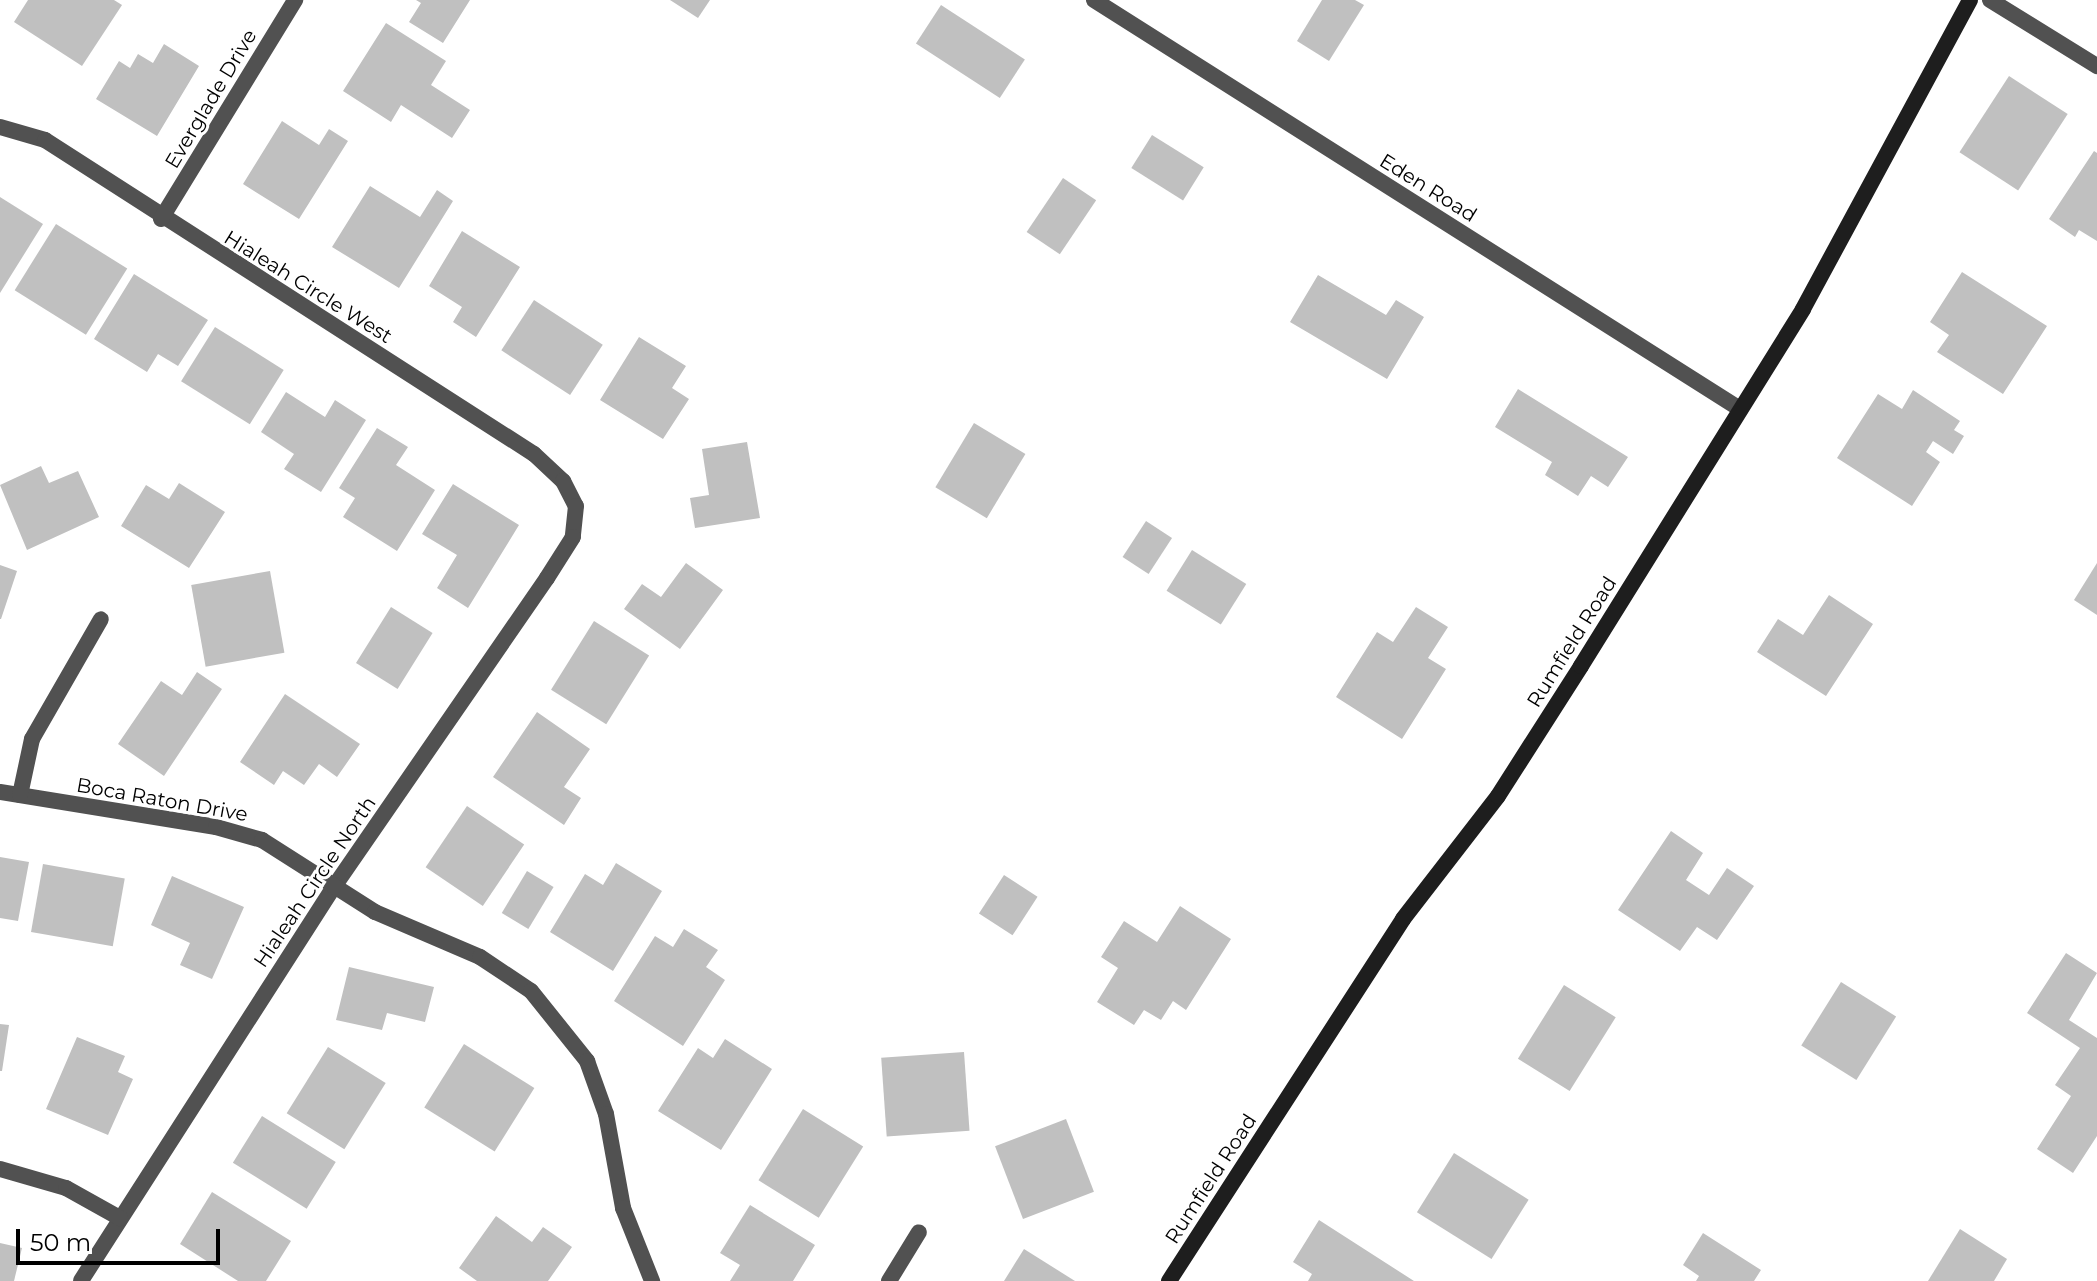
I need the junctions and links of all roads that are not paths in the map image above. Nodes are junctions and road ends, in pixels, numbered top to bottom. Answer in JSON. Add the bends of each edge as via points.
{"nodes":[{"id":1,"x":295,"y":0,"type":"edge"},
{"id":2,"x":1094,"y":0,"type":"edge"},
{"id":3,"x":1970,"y":0,"type":"edge"},
{"id":4,"x":1990,"y":0,"type":"edge"},
{"id":5,"x":2097,"y":66,"type":"edge"},
{"id":6,"x":0,"y":127,"type":"edge"},
{"id":7,"x":161,"y":219,"type":"junction"},
{"id":8,"x":1740,"y":409,"type":"junction"},
{"id":9,"x":576,"y":506,"type":"joint"},
{"id":10,"x":101,"y":619,"type":"dead end"},
{"id":11,"x":0,"y":792,"type":"edge"},
{"id":12,"x":20,"y":795,"type":"junction"},
{"id":13,"x":335,"y":885,"type":"junction"},
{"id":14,"x":0,"y":1169,"type":"edge"},
{"id":15,"x":120,"y":1218,"type":"junction"},
{"id":16,"x":919,"y":1232,"type":"dead end"},
{"id":17,"x":81,"y":1281,"type":"edge"},
{"id":18,"x":652,"y":1281,"type":"edge"},
{"id":19,"x":889,"y":1281,"type":"edge"},
{"id":20,"x":1169,"y":1281,"type":"edge"}],
"edges":[{"from":1,"to":7,"type":"street","name":"Everglade Drive"},
{"from":2,"to":8,"type":"street","name":"Eden Road"},
{"from":3,"to":8,"type":"main road","name":"Rumfield Road","via":[[1803,309]]},
{"from":4,"to":5,"type":"street"},
{"from":6,"to":7,"type":"street","name":"Hialeah Circle West","via":[[45,140]]},
{"from":7,"to":9,"type":"street","name":"Hialeah Circle West","via":[[534,454],[563,481]]},
{"from":8,"to":20,"type":"main road","name":"Rumfield Road","via":[[1498,796],[1403,919]]},
{"from":9,"to":13,"type":"street","name":"Hialeah Circle North","via":[[573,537],[547,578]]},
{"from":10,"to":12,"type":"street","via":[[32,739]]},
{"from":11,"to":12,"type":"street","name":"Boca Raton Drive"},
{"from":12,"to":13,"type":"street","name":"Boca Raton Drive","via":[[216,827],[262,840]]},
{"from":13,"to":15,"type":"street","name":"Hialeah Circle North"},
{"from":13,"to":18,"type":"street","name":"Boca Raton Drive","via":[[425,937],[480,957],[531,991],[562,1027],[587,1061],[606,1114],[623,1208]]},
{"from":14,"to":15,"type":"street","via":[[66,1188]]},
{"from":15,"to":17,"type":"street","name":"Hialeah Circle North"},
{"from":16,"to":19,"type":"street"}]}
